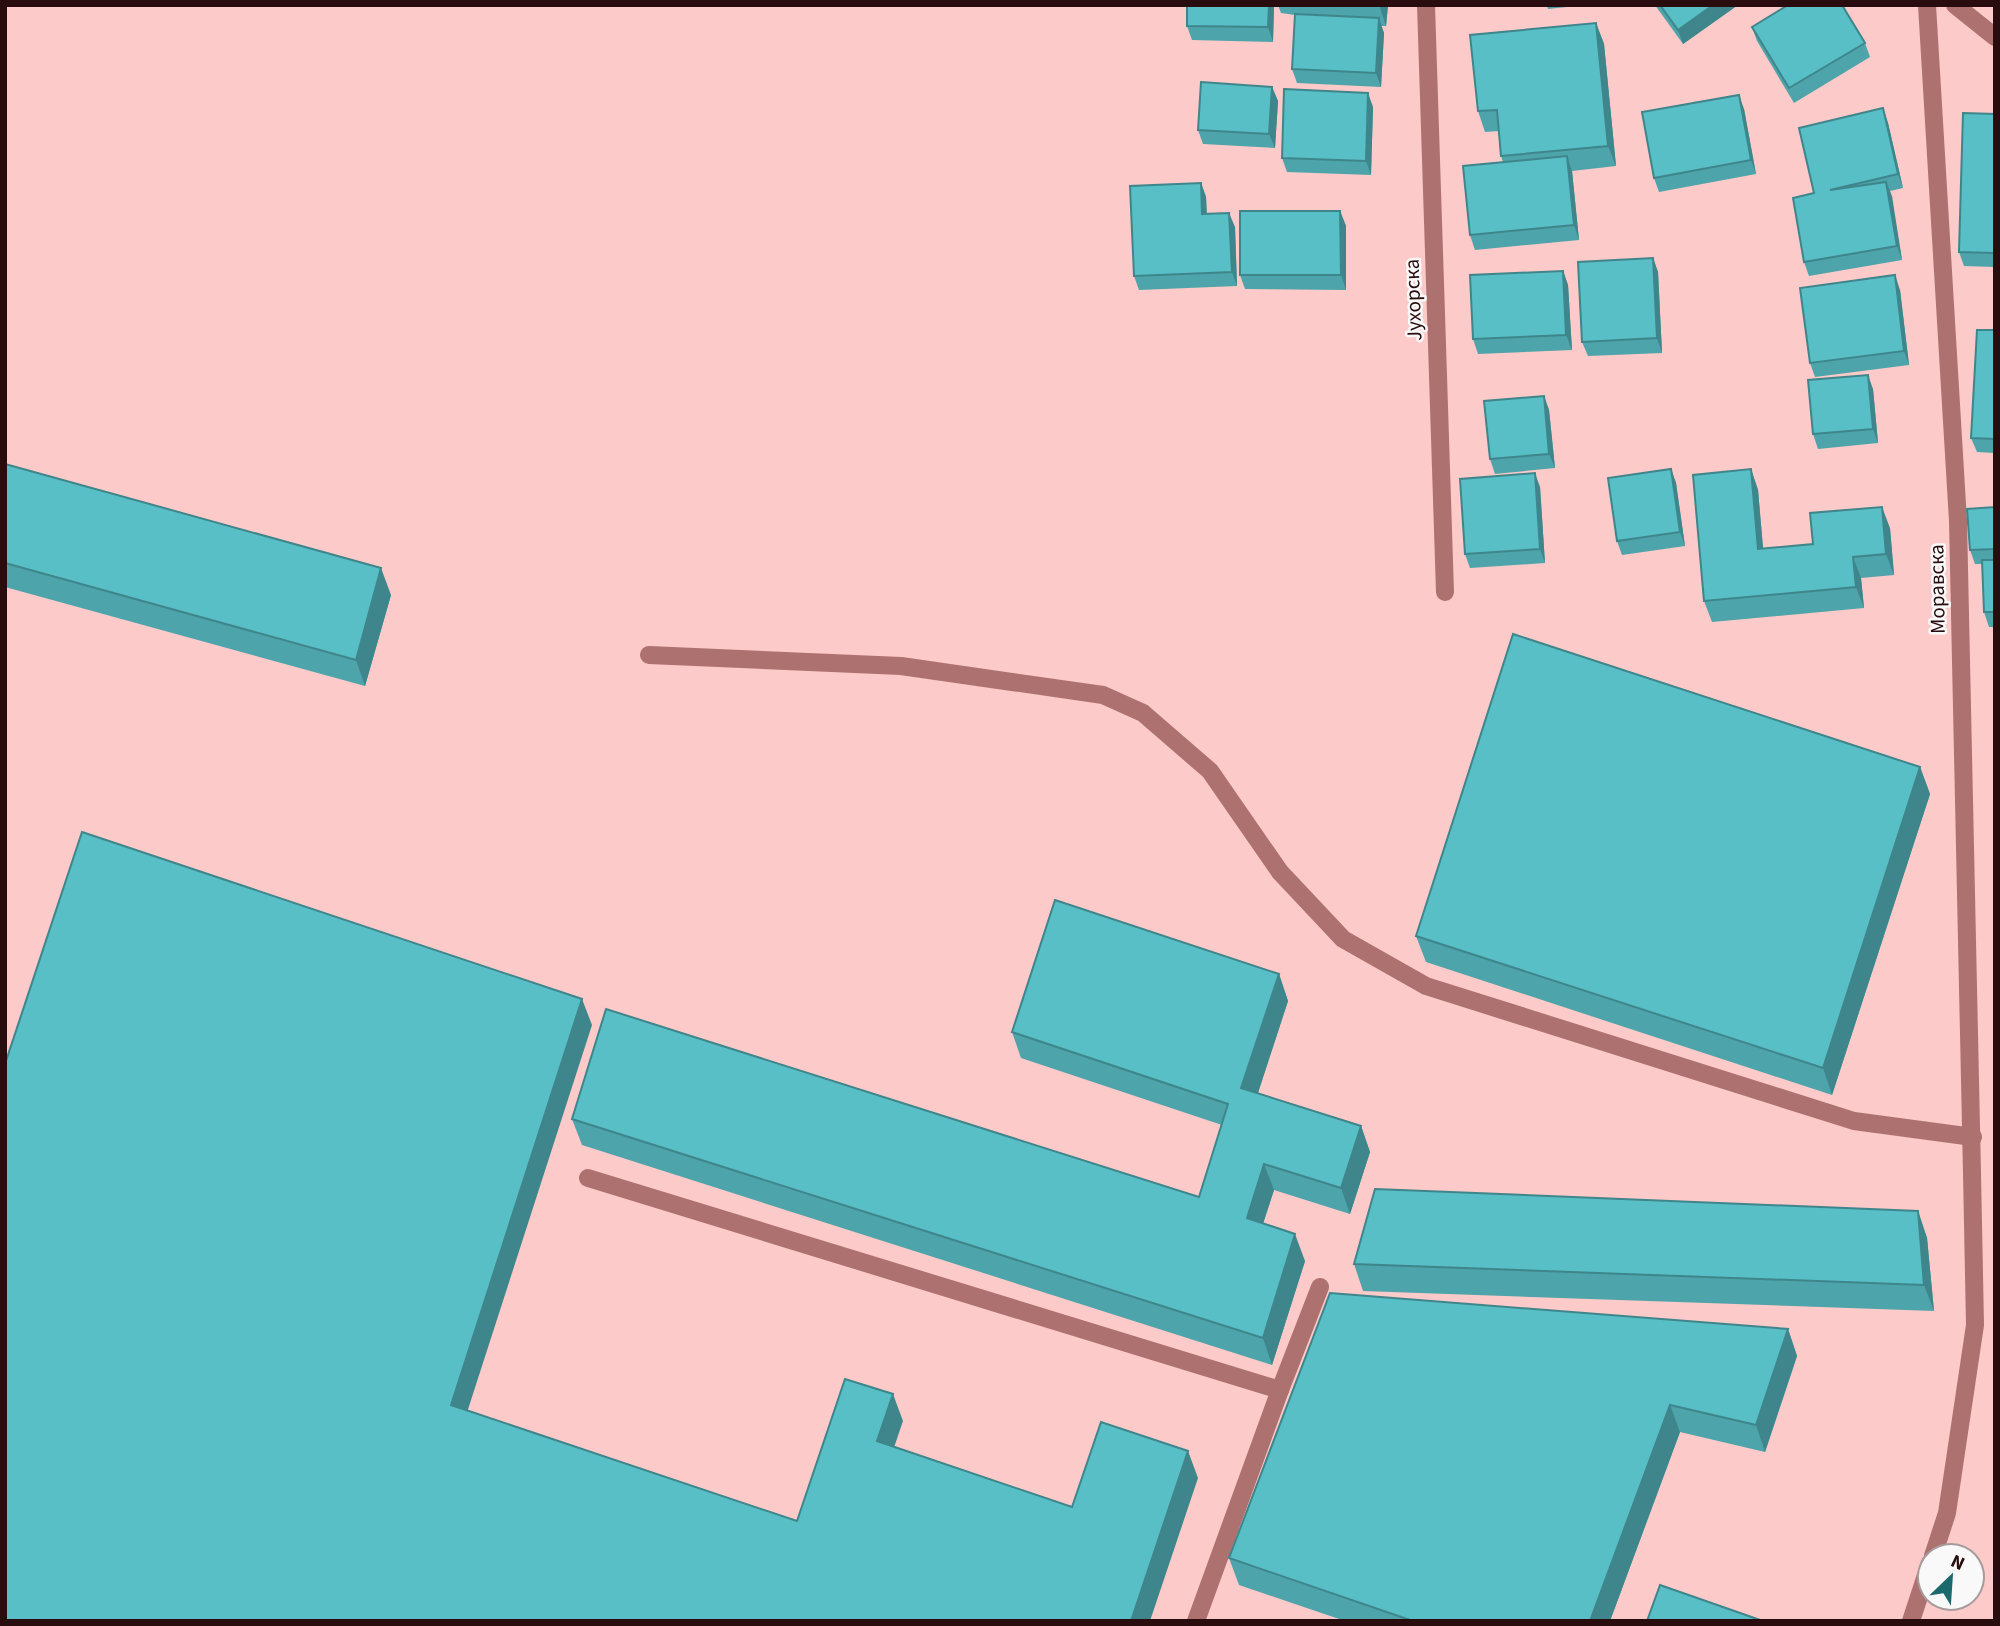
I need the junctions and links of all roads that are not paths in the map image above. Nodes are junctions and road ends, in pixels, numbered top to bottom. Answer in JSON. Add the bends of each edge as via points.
{"nodes":[{"id":1,"x":1426,"y":5,"type":"edge"},
{"id":2,"x":1927,"y":5,"type":"edge"},
{"id":3,"x":1955,"y":5,"type":"edge"},
{"id":4,"x":1995,"y":37,"type":"edge"},
{"id":5,"x":1445,"y":592,"type":"dead end"},
{"id":6,"x":649,"y":655,"type":"dead end"},
{"id":7,"x":1973,"y":1137,"type":"junction"},
{"id":8,"x":588,"y":1178,"type":"dead end"},
{"id":9,"x":1320,"y":1287,"type":"dead end"},
{"id":10,"x":1280,"y":1390,"type":"junction"},
{"id":11,"x":1938,"y":1542,"type":"edge"},
{"id":12,"x":1916,"y":1604,"type":"edge"},
{"id":13,"x":1196,"y":1621,"type":"edge"},
{"id":14,"x":1910,"y":1621,"type":"edge"}],
"edges":[{"from":1,"to":5,"type":"street","name":"Јухорска"},
{"from":2,"to":7,"type":"street","name":"Моравска","via":[[1958,521]]},
{"from":3,"to":4,"type":"street"},
{"from":6,"to":7,"type":"street","via":[[901,666],[1103,695],[1143,713],[1210,771],[1280,872],[1343,939],[1426,986],[1854,1121]]},
{"from":7,"to":11,"type":"street","name":"Моравска","via":[[1975,1325],[1947,1513]]},
{"from":8,"to":10,"type":"street"},
{"from":9,"to":10,"type":"street"},
{"from":10,"to":13,"type":"street"},
{"from":12,"to":14,"type":"street"}]}
